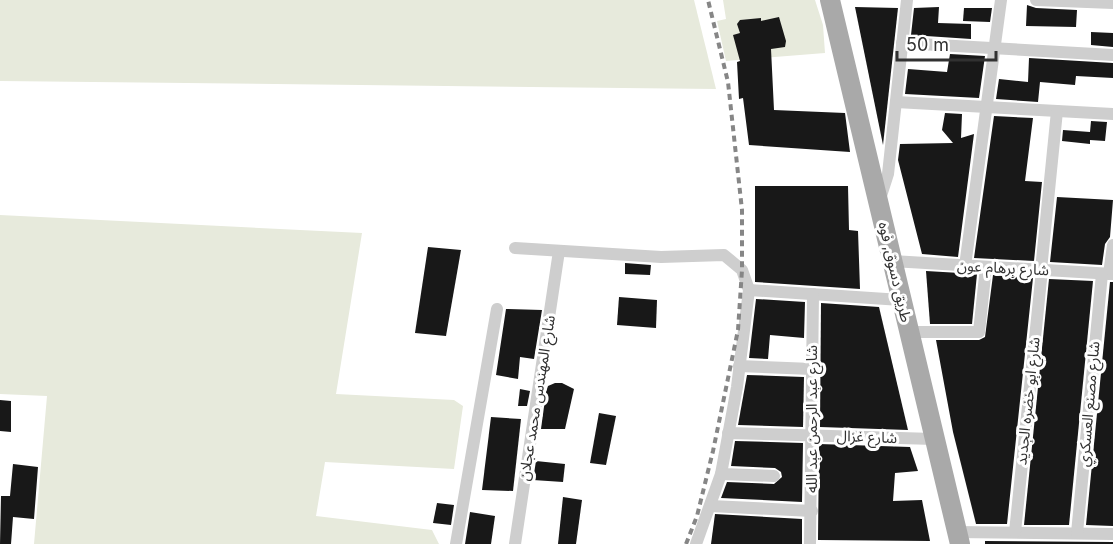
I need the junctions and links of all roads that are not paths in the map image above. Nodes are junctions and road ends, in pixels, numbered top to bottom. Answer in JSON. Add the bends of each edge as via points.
{"nodes":[{"id":1,"x":831,"y":0,"type":"edge"},
{"id":2,"x":907,"y":0,"type":"edge"},
{"id":3,"x":1001,"y":0,"type":"edge"},
{"id":4,"x":1036,"y":0,"type":"edge"},
{"id":5,"x":1113,"y":3,"type":"edge"},
{"id":6,"x":902,"y":43,"type":"junction"},
{"id":7,"x":993,"y":48,"type":"junction"},
{"id":8,"x":1113,"y":55,"type":"edge"},
{"id":9,"x":896,"y":102,"type":"junction"},
{"id":10,"x":986,"y":107,"type":"junction"},
{"id":11,"x":1058,"y":111,"type":"junction"},
{"id":12,"x":1113,"y":114,"type":"edge"},
{"id":13,"x":879,"y":203,"type":"junction"},
{"id":14,"x":1113,"y":244,"type":"edge"},
{"id":15,"x":515,"y":248,"type":"dead end"},
{"id":16,"x":559,"y":251,"type":"junction"},
{"id":17,"x":892,"y":261,"type":"junction"},
{"id":18,"x":965,"y":266,"type":"junction"},
{"id":19,"x":986,"y":267,"type":"junction"},
{"id":20,"x":1042,"y":270,"type":"junction"},
{"id":21,"x":1108,"y":274,"type":"edge"},
{"id":22,"x":749,"y":290,"type":"junction"},
{"id":23,"x":813,"y":294,"type":"junction"},
{"id":24,"x":901,"y":300,"type":"junction"},
{"id":25,"x":497,"y":309,"type":"dead end"},
{"id":26,"x":909,"y":332,"type":"junction"},
{"id":27,"x":739,"y":366,"type":"junction"},
{"id":28,"x":813,"y":369,"type":"junction"},
{"id":29,"x":728,"y":433,"type":"junction"},
{"id":30,"x":812,"y":435,"type":"junction"},
{"id":31,"x":934,"y":439,"type":"junction"},
{"id":32,"x":721,"y":474,"type":"junction"},
{"id":33,"x":774,"y":476,"type":"dead end"},
{"id":34,"x":711,"y":506,"type":"junction"},
{"id":35,"x":812,"y":511,"type":"junction"},
{"id":36,"x":1016,"y":532,"type":"junction"},
{"id":37,"x":1077,"y":533,"type":"junction"},
{"id":38,"x":1113,"y":534,"type":"edge"},
{"id":39,"x":958,"y":538,"type":"edge"},
{"id":40,"x":456,"y":544,"type":"edge"},
{"id":41,"x":515,"y":544,"type":"edge"},
{"id":42,"x":696,"y":544,"type":"edge"},
{"id":43,"x":810,"y":544,"type":"edge"}],
"edges":[{"from":1,"to":13,"type":"main road","name":"طريق دسوق, فوه"},
{"from":2,"to":6,"type":"street"},
{"from":3,"to":7,"type":"street"},
{"from":4,"to":5,"type":"street"},
{"from":6,"to":7,"type":"street"},
{"from":6,"to":9,"type":"street"},
{"from":7,"to":8,"type":"street"},
{"from":7,"to":10,"type":"street"},
{"from":9,"to":10,"type":"street"},
{"from":9,"to":13,"type":"street","via":[[888,174]]},
{"from":10,"to":11,"type":"street"},
{"from":10,"to":18,"type":"street"},
{"from":11,"to":12,"type":"street"},
{"from":11,"to":20,"type":"street","name":"شارع ابو خضره الجديد"},
{"from":13,"to":17,"type":"main road","name":"طريق دسوق, فوه"},
{"from":14,"to":21,"type":"street","name":"شارع مصنع العسكري"},
{"from":15,"to":16,"type":"street"},
{"from":16,"to":22,"type":"street","via":[[700,258],[724,255],[742,270]]},
{"from":16,"to":41,"type":"street","name":"شارع المهندس محمد عجلان"},
{"from":17,"to":18,"type":"street","name":"شارع برهام عون"},
{"from":17,"to":24,"type":"main road","name":"طريق دسوق, فوه"},
{"from":18,"to":19,"type":"street","name":"شارع برهام عون"},
{"from":19,"to":20,"type":"street","name":"شارع برهام عون"},
{"from":19,"to":26,"type":"street","via":[[979,332]]},
{"from":20,"to":21,"type":"street","name":"شارع برهام عون"},
{"from":20,"to":36,"type":"street","name":"شارع ابو خضره الجديد"},
{"from":21,"to":37,"type":"street","name":"شارع مصنع العسكري"},
{"from":22,"to":23,"type":"street"},
{"from":22,"to":27,"type":"street"},
{"from":23,"to":24,"type":"street"},
{"from":23,"to":28,"type":"street","name":"شارع عبد الرحمن عبد الله"},
{"from":24,"to":26,"type":"main road","name":"طريق دسوق, فوه"},
{"from":25,"to":40,"type":"street"},
{"from":26,"to":31,"type":"main road","name":"طريق دسوق, فوه"},
{"from":27,"to":28,"type":"street"},
{"from":27,"to":29,"type":"street"},
{"from":28,"to":30,"type":"street","name":"شارع عبد الرحمن عبد الله"},
{"from":29,"to":30,"type":"street","name":"شارع غزال"},
{"from":29,"to":32,"type":"street"},
{"from":30,"to":31,"type":"street","name":"شارع غزال"},
{"from":30,"to":35,"type":"street","name":"شارع عبد الرحمن عبد الله"},
{"from":31,"to":39,"type":"main road","name":"طريق دسوق, فوه"},
{"from":32,"to":33,"type":"street"},
{"from":32,"to":34,"type":"street"},
{"from":34,"to":35,"type":"street"},
{"from":34,"to":42,"type":"street"},
{"from":35,"to":43,"type":"street","name":"شارع عبد الرحمن عبد الله"},
{"from":36,"to":37,"type":"street"},
{"from":36,"to":39,"type":"street"},
{"from":37,"to":38,"type":"street"}]}
